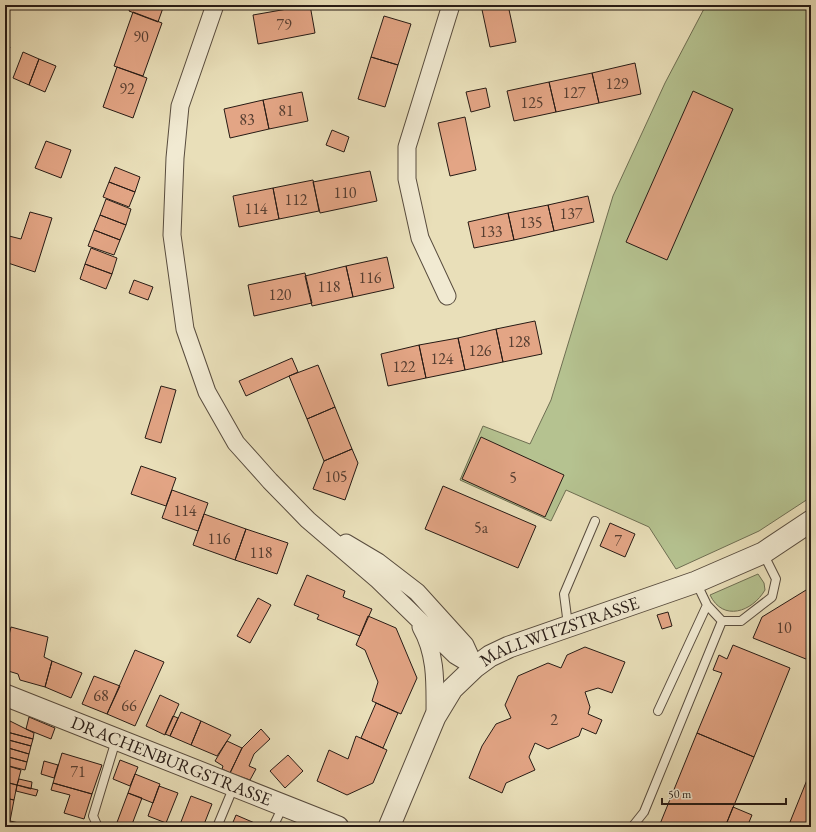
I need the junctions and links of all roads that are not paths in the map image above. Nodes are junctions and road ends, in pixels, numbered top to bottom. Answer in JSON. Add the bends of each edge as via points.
{"nodes":[{"id":1,"x":216,"y":5,"type":"edge"},
{"id":2,"x":451,"y":5,"type":"edge"},
{"id":3,"x":447,"y":296,"type":"dead end"},
{"id":4,"x":308,"y":520,"type":"junction"},
{"id":5,"x":595,"y":521,"type":"dead end"},
{"id":6,"x":811,"y":522,"type":"edge"},
{"id":7,"x":763,"y":553,"type":"junction"},
{"id":8,"x":696,"y":582,"type":"junction"},
{"id":9,"x":707,"y":605,"type":"junction"},
{"id":10,"x":417,"y":620,"type":"junction"},
{"id":11,"x":722,"y":621,"type":"junction"},
{"id":12,"x":568,"y":626,"type":"junction"},
{"id":13,"x":475,"y":667,"type":"junction"},
{"id":14,"x":5,"y":695,"type":"edge"},
{"id":15,"x":658,"y":711,"type":"dead end"},
{"id":16,"x":435,"y":717,"type":"junction"},
{"id":17,"x":116,"y":739,"type":"junction"},
{"id":18,"x":234,"y":786,"type":"junction"},
{"id":19,"x":284,"y":805,"type":"junction"},
{"id":20,"x":98,"y":827,"type":"edge"},
{"id":21,"x":217,"y":827,"type":"edge"},
{"id":22,"x":273,"y":827,"type":"edge"},
{"id":23,"x":338,"y":827,"type":"edge"},
{"id":24,"x":390,"y":827,"type":"edge"},
{"id":25,"x":632,"y":827,"type":"edge"}],
"edges":[{"from":1,"to":4,"type":"street","via":[[180,106],[172,235],[185,329],[207,392],[236,443]]},
{"from":2,"to":3,"type":"street","via":[[407,147],[408,178],[420,238]]},
{"from":4,"to":10,"type":"street","via":[[377,579]]},
{"from":4,"to":13,"type":"street","via":[[378,562],[417,592],[465,645]]},
{"from":5,"to":12,"type":"lane","via":[[564,594]]},
{"from":6,"to":7,"type":"street","name":"MALLWITZSTRASSE"},
{"from":7,"to":8,"type":"street","name":"MALLWITZSTRASSE"},
{"from":7,"to":11,"type":"lane","via":[[776,579],[772,597],[741,621]]},
{"from":8,"to":9,"type":"lane"},
{"from":8,"to":12,"type":"street","name":"MALLWITZSTRASSE"},
{"from":9,"to":11,"type":"lane"},
{"from":9,"to":15,"type":"lane"},
{"from":10,"to":13,"type":"street","via":[[455,655]]},
{"from":10,"to":16,"type":"street","via":[[429,640],[435,671]]},
{"from":11,"to":25,"type":"lane","via":[[644,812]]},
{"from":12,"to":13,"type":"street","name":"MALLWITZSTRASSE","via":[[509,647]]},
{"from":13,"to":16,"type":"street","name":"MALLWITZSTRASSE","via":[[452,689]]},
{"from":14,"to":17,"type":"street","name":"DRACHENBURGSTRASSE"},
{"from":16,"to":24,"type":"street","name":"MALLWITZSTRASSE"},
{"from":17,"to":18,"type":"street","name":"DRACHENBURGSTRASSE"},
{"from":17,"to":20,"type":"lane","via":[[93,816]]},
{"from":18,"to":19,"type":"street","name":"DRACHENBURGSTRASSE"},
{"from":18,"to":21,"type":"lane"},
{"from":19,"to":22,"type":"lane"},
{"from":19,"to":23,"type":"street","name":"DRACHENBURGSTRASSE"}]}
